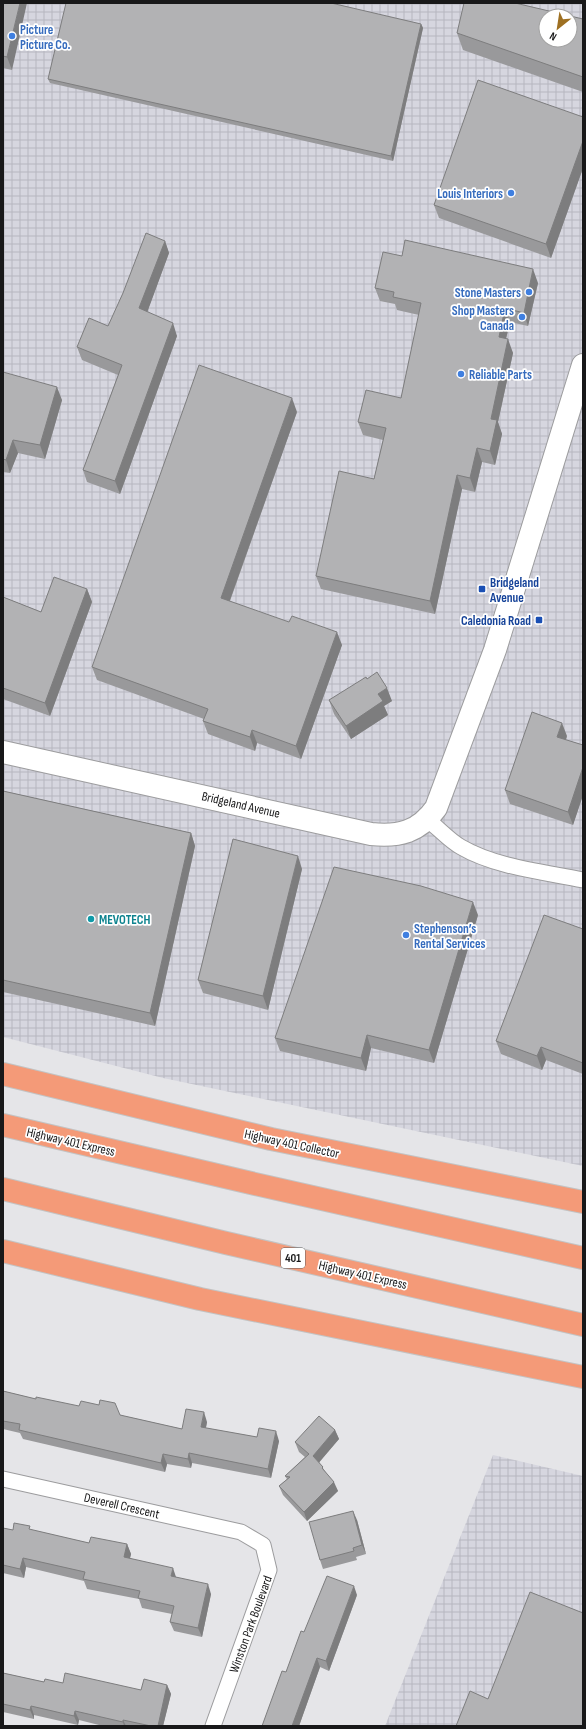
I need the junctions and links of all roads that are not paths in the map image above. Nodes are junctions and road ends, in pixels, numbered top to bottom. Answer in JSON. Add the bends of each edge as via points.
{"nodes":[{"id":1,"x":583,"y":365,"type":"edge"},
{"id":2,"x":3,"y":752,"type":"edge"},
{"id":3,"x":428,"y":820,"type":"junction"},
{"id":4,"x":583,"y":880,"type":"edge"},
{"id":5,"x":3,"y":1074,"type":"edge"},
{"id":6,"x":3,"y":1125,"type":"edge"},
{"id":7,"x":3,"y":1189,"type":"edge"},
{"id":8,"x":583,"y":1202,"type":"edge"},
{"id":9,"x":3,"y":1251,"type":"edge"},
{"id":10,"x":583,"y":1258,"type":"edge"},
{"id":11,"x":583,"y":1325,"type":"edge"},
{"id":12,"x":583,"y":1377,"type":"edge"},
{"id":13,"x":3,"y":1479,"type":"edge"},
{"id":14,"x":241,"y":1532,"type":"joint"},
{"id":15,"x":213,"y":1726,"type":"edge"}],
"edges":[{"from":1,"to":3,"type":"street","via":[[496,650],[436,808]]},
{"from":2,"to":3,"type":"street","name":"Bridgeland Avenue","via":[[371,834],[410,831]]},
{"from":3,"to":4,"type":"street","via":[[459,846],[473,854],[497,862]]},
{"from":5,"to":8,"type":"highway","name":"Highway 401 Collector","via":[[271,1140]]},
{"from":6,"to":10,"type":"highway","name":"Highway 401 Express","via":[[251,1184]]},
{"from":7,"to":11,"type":"highway","name":"Highway 401 Express","number":"401"},
{"from":9,"to":12,"type":"highway","via":[[200,1299]]},
{"from":13,"to":14,"type":"street","name":"Deverell Crescent"},
{"from":14,"to":15,"type":"street","name":"Winston Park Boulevard","via":[[263,1545],[269,1570]]}]}
